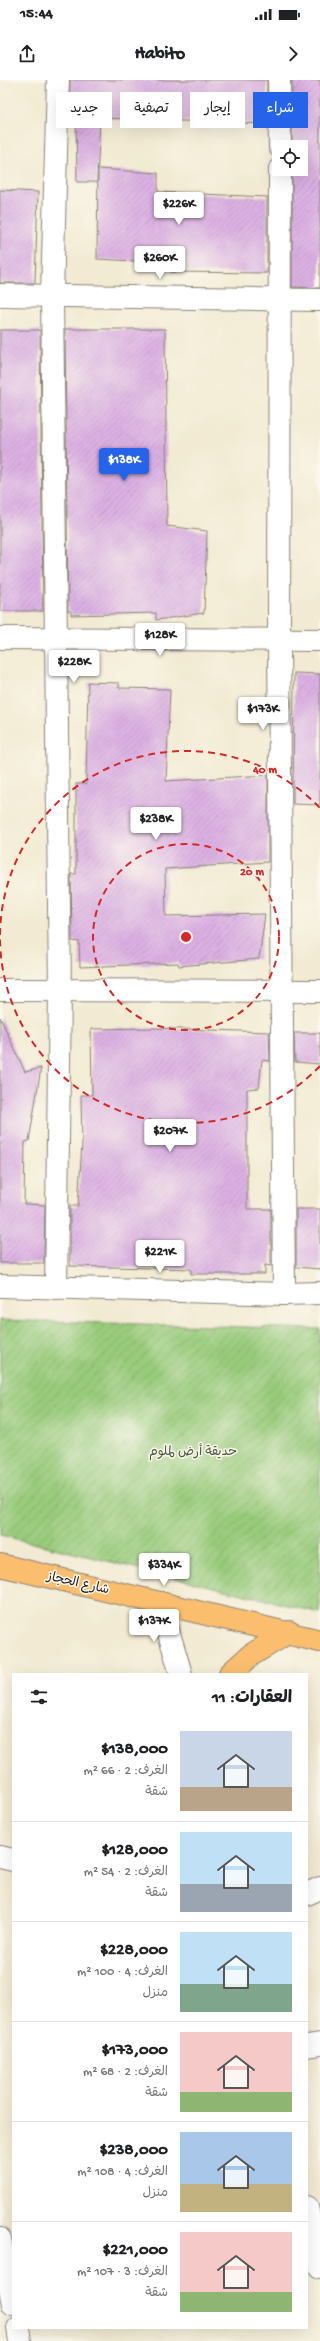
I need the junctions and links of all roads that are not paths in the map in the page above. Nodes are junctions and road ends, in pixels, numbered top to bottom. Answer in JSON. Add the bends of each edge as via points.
{"nodes":[{"id":1,"x":58,"y":80,"type":"edge"},
{"id":2,"x":279,"y":80,"type":"edge"},
{"id":3,"x":280,"y":140,"type":"edge"},
{"id":4,"x":280,"y":176,"type":"edge"},
{"id":5,"x":0,"y":295,"type":"edge"},
{"id":6,"x":52,"y":295,"type":"junction"},
{"id":7,"x":281,"y":299,"type":"junction"},
{"id":8,"x":320,"y":300,"type":"edge"},
{"id":9,"x":0,"y":638,"type":"edge"},
{"id":10,"x":56,"y":638,"type":"junction"},
{"id":11,"x":320,"y":640,"type":"edge"},
{"id":12,"x":279,"y":641,"type":"junction"},
{"id":13,"x":0,"y":990,"type":"edge"},
{"id":14,"x":282,"y":990,"type":"junction"},
{"id":15,"x":60,"y":991,"type":"junction"},
{"id":16,"x":320,"y":991,"type":"edge"},
{"id":17,"x":0,"y":1286,"type":"edge"},
{"id":18,"x":56,"y":1288,"type":"junction"},
{"id":19,"x":320,"y":1293,"type":"edge"},
{"id":20,"x":284,"y":1294,"type":"junction"},
{"id":21,"x":0,"y":1565,"type":"edge"},
{"id":22,"x":160,"y":1603,"type":"junction"},
{"id":23,"x":289,"y":1632,"type":"junction"},
{"id":24,"x":320,"y":1641,"type":"edge"},
{"id":25,"x":181,"y":1673,"type":"edge"},
{"id":26,"x":231,"y":1673,"type":"edge"},
{"id":27,"x":0,"y":1857,"type":"edge"},
{"id":28,"x":12,"y":1860,"type":"edge"},
{"id":29,"x":320,"y":1888,"type":"edge"},
{"id":30,"x":308,"y":1894,"type":"edge"},
{"id":31,"x":320,"y":2044,"type":"edge"},
{"id":32,"x":308,"y":2046,"type":"edge"},
{"id":33,"x":308,"y":2212,"type":"edge"},
{"id":34,"x":0,"y":2239,"type":"edge"},
{"id":35,"x":320,"y":2267,"type":"edge"},
{"id":36,"x":12,"y":2299,"type":"edge"},
{"id":37,"x":18,"y":2329,"type":"edge"},
{"id":38,"x":20,"y":2341,"type":"edge"}],
"edges":[{"from":1,"to":6,"type":"street"},
{"from":2,"to":3,"type":"street"},
{"from":4,"to":7,"type":"street"},
{"from":5,"to":6,"type":"street"},
{"from":6,"to":7,"type":"street"},
{"from":6,"to":10,"type":"street"},
{"from":7,"to":8,"type":"street"},
{"from":7,"to":12,"type":"street"},
{"from":9,"to":10,"type":"street"},
{"from":10,"to":12,"type":"street"},
{"from":10,"to":15,"type":"street"},
{"from":11,"to":12,"type":"street"},
{"from":12,"to":14,"type":"street"},
{"from":13,"to":15,"type":"street"},
{"from":14,"to":15,"type":"street"},
{"from":14,"to":16,"type":"street"},
{"from":14,"to":20,"type":"street"},
{"from":15,"to":18,"type":"street"},
{"from":17,"to":18,"type":"street"},
{"from":18,"to":20,"type":"street"},
{"from":19,"to":20,"type":"street"},
{"from":21,"to":22,"type":"main road","name":"شارع الحجاز"},
{"from":22,"to":23,"type":"main road","name":"شارع الحجاز"},
{"from":22,"to":25,"type":"street"},
{"from":23,"to":24,"type":"main road","name":"شارع الحجاز"},
{"from":23,"to":26,"type":"main road","via":[[251,1656]]},
{"from":27,"to":28,"type":"street"},
{"from":29,"to":30,"type":"street"},
{"from":31,"to":32,"type":"street"},
{"from":33,"to":35,"type":"street"},
{"from":34,"to":36,"type":"street"},
{"from":37,"to":38,"type":"street"}]}
